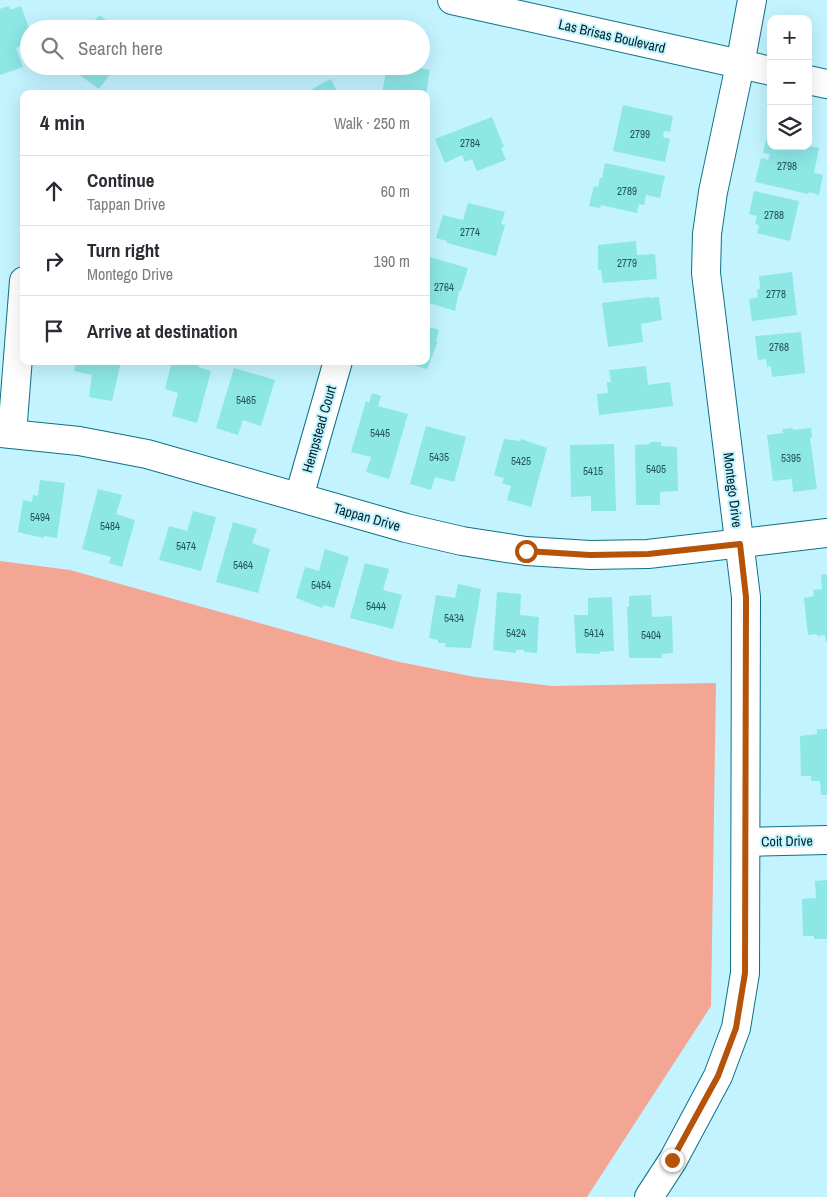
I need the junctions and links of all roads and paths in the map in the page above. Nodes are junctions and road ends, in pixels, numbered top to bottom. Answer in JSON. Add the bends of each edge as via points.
{"nodes":[{"id":1,"x":452,"y":0,"type":"edge"},
{"id":2,"x":752,"y":0,"type":"edge"},
{"id":3,"x":740,"y":64,"type":"junction"},
{"id":4,"x":767,"y":70,"type":"edge"},
{"id":5,"x":812,"y":81,"type":"edge"},
{"id":6,"x":827,"y":84,"type":"edge"},
{"id":7,"x":20,"y":315,"type":"edge"},
{"id":8,"x":337,"y":365,"type":"edge"},
{"id":9,"x":6,"y":433,"type":"edge"},
{"id":10,"x":299,"y":497,"type":"junction"},
{"id":11,"x":827,"y":533,"type":"edge"},
{"id":12,"x":740,"y":544,"type":"junction"},
{"id":13,"x":827,"y":840,"type":"edge"},
{"id":14,"x":746,"y":842,"type":"junction"},
{"id":15,"x":649,"y":1197,"type":"edge"}],
"edges":[{"from":1,"to":3,"type":"street","name":"Las Brisas Boulevard"},
{"from":2,"to":3,"type":"street","name":"Montego Drive"},
{"from":3,"to":4,"type":"street","name":"Las Brisas Boulevard"},
{"from":3,"to":12,"type":"street","name":"Montego Drive","via":[[706,234],[706,273]]},
{"from":5,"to":6,"type":"street"},
{"from":7,"to":9,"type":"street"},
{"from":8,"to":10,"type":"street","name":"Hempstead Court"},
{"from":9,"to":10,"type":"street","name":"Tappan Drive","via":[[79,441],[147,454]]},
{"from":10,"to":12,"type":"street","name":"Tappan Drive","via":[[406,528],[526,551],[648,554]]},
{"from":11,"to":12,"type":"street","name":"Tappan Drive"},
{"from":12,"to":14,"type":"street","name":"Montego Drive","via":[[746,597]]},
{"from":13,"to":14,"type":"street","name":"Coit Drive"},
{"from":14,"to":15,"type":"street","name":"Montego Drive","via":[[745,973],[736,1028],[718,1076]]}]}
